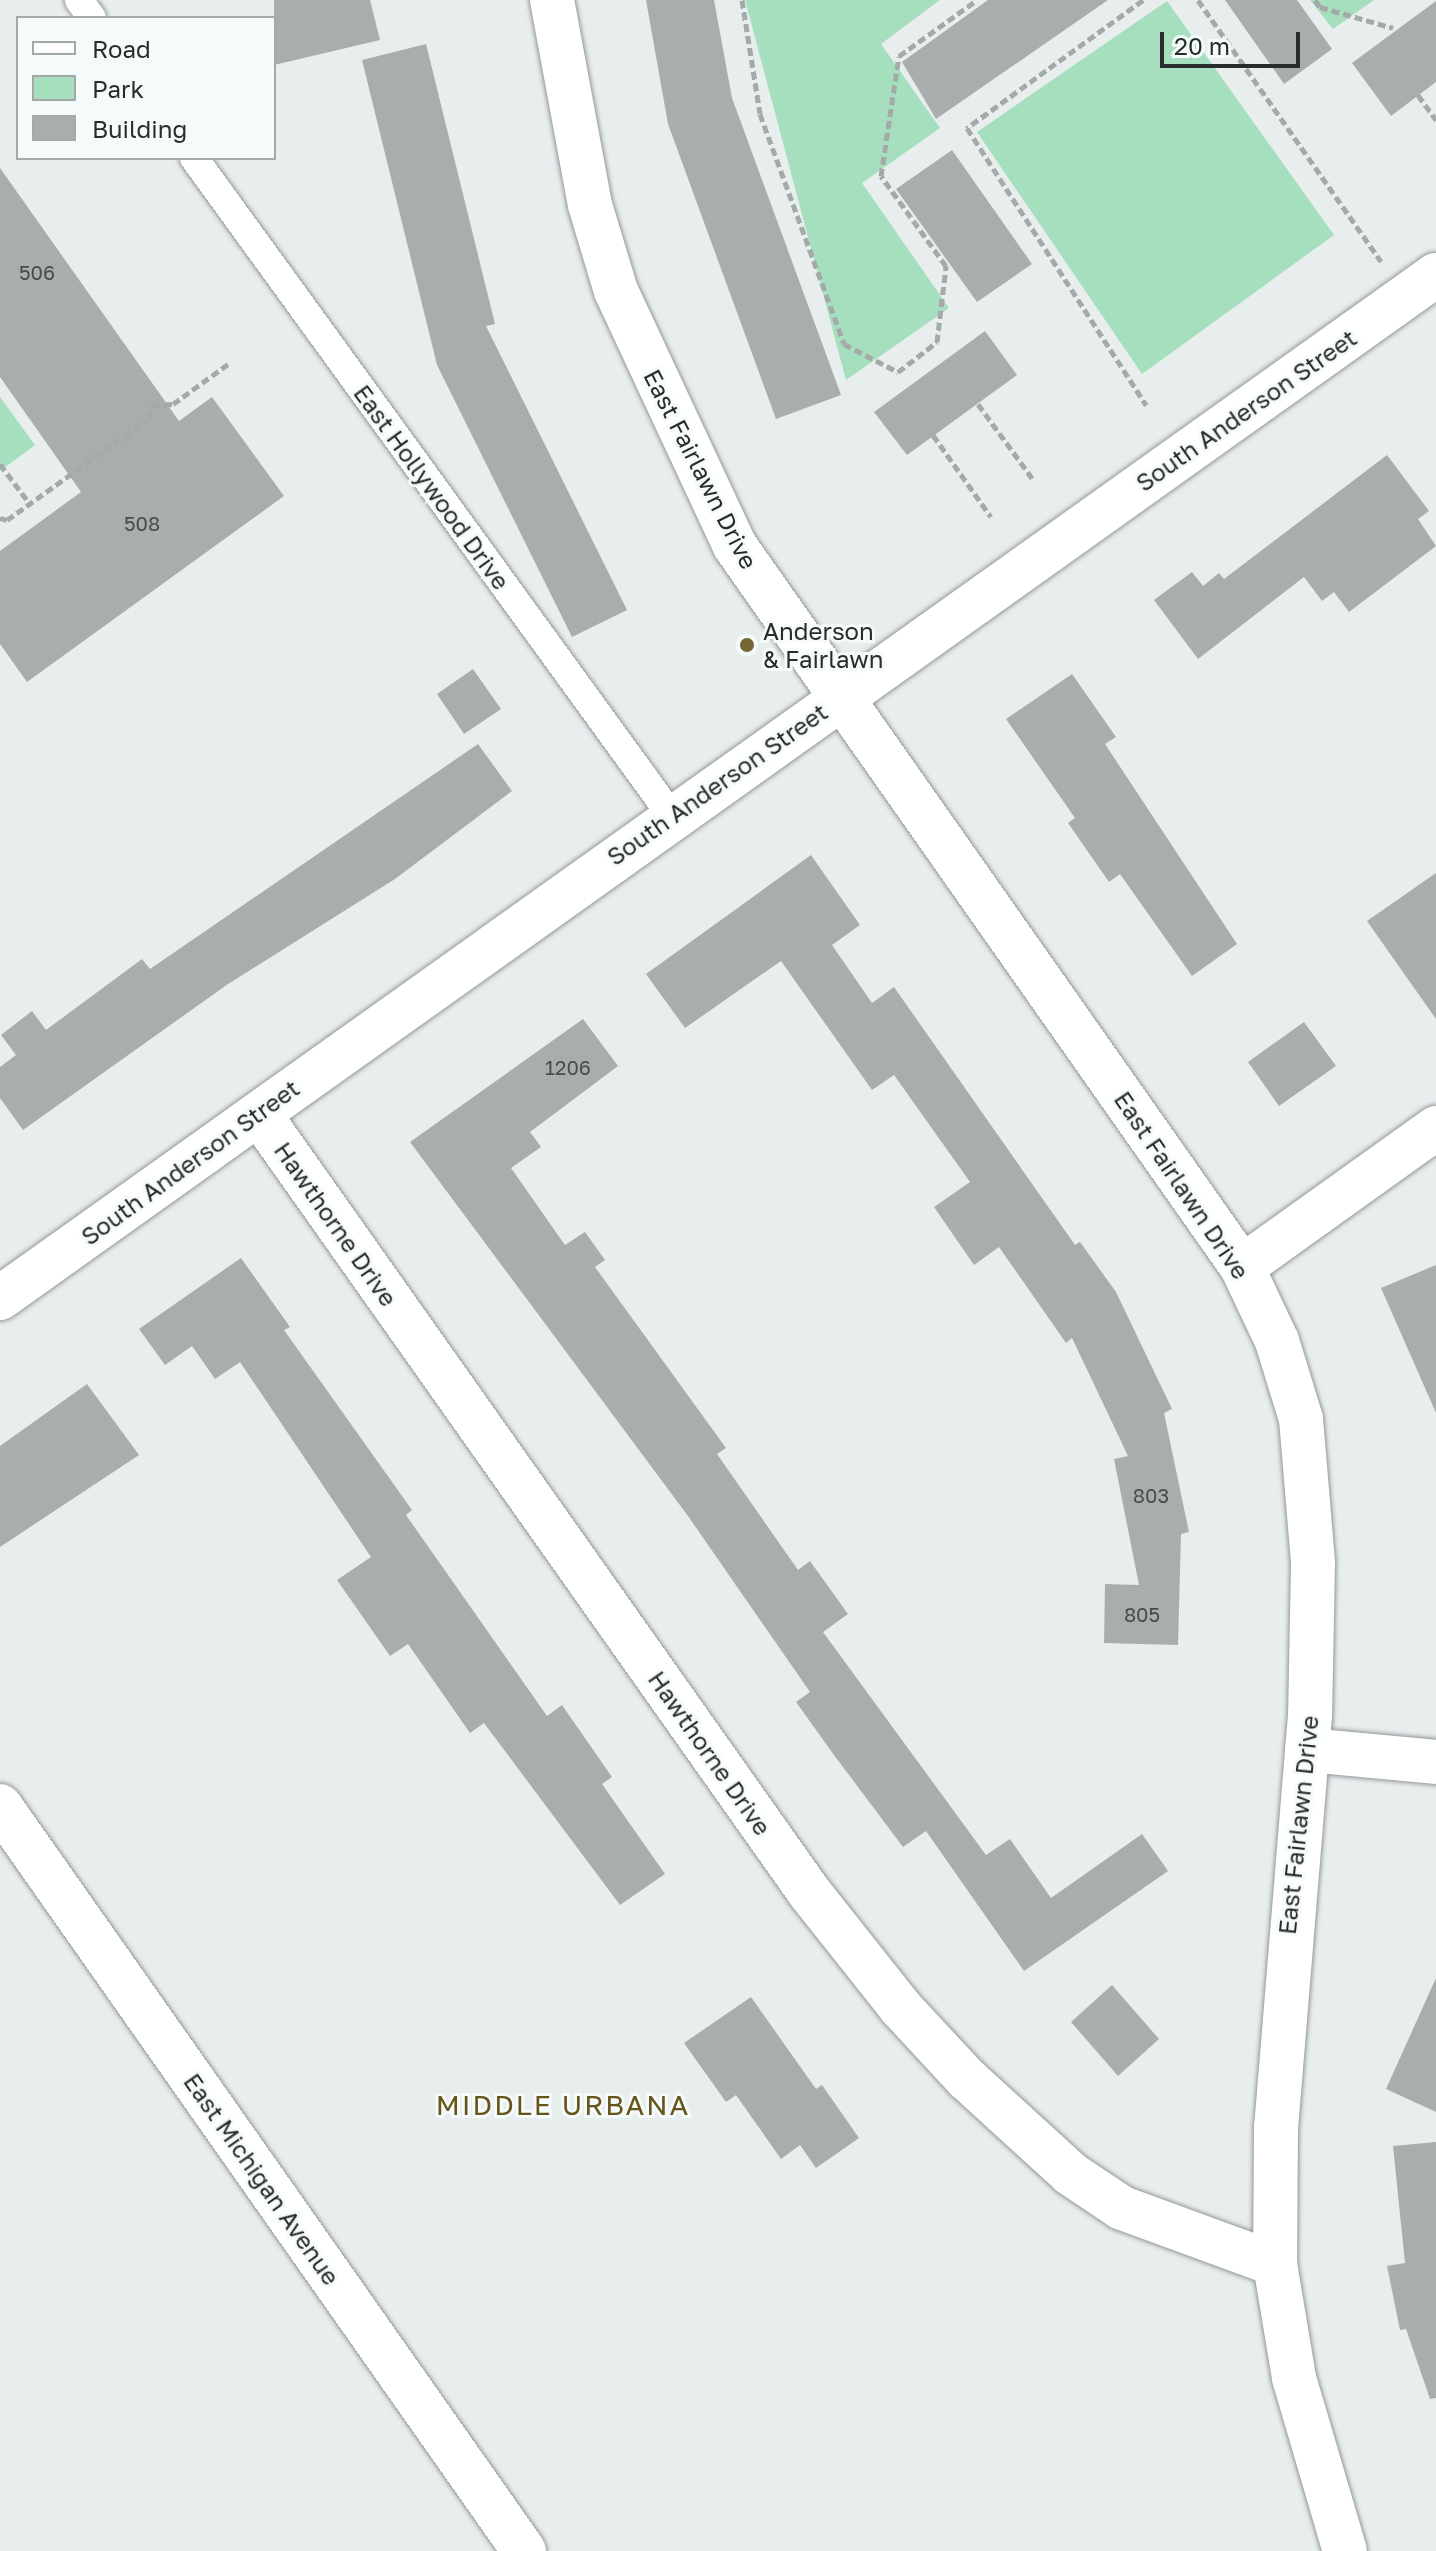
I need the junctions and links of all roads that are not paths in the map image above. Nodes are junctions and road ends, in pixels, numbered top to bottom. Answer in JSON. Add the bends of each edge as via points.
{"nodes":[{"id":1,"x":552,"y":0,"type":"edge"},
{"id":2,"x":195,"y":160,"type":"edge"},
{"id":3,"x":1436,"y":275,"type":"edge"},
{"id":4,"x":840,"y":699,"type":"junction"},
{"id":5,"x":671,"y":815,"type":"junction"},
{"id":6,"x":259,"y":1114,"type":"junction"},
{"id":7,"x":1436,"y":1128,"type":"edge"},
{"id":8,"x":1242,"y":1267,"type":"junction"},
{"id":9,"x":0,"y":1298,"type":"edge"},
{"id":10,"x":1307,"y":1750,"type":"junction"},
{"id":11,"x":1436,"y":1762,"type":"edge"},
{"id":12,"x":0,"y":1806,"type":"edge"},
{"id":13,"x":1275,"y":2264,"type":"junction"},
{"id":14,"x":524,"y":2551,"type":"edge"},
{"id":15,"x":1345,"y":2551,"type":"edge"}],
"edges":[{"from":1,"to":4,"type":"street","name":"East Fairlawn Drive","via":[[590,205],[616,291],[735,546]]},
{"from":2,"to":5,"type":"lane","name":"East Hollywood Drive"},
{"from":3,"to":4,"type":"street","name":"South Anderson Street"},
{"from":4,"to":5,"type":"street","name":"South Anderson Street"},
{"from":4,"to":8,"type":"street","name":"East Fairlawn Drive"},
{"from":5,"to":6,"type":"street","name":"South Anderson Street"},
{"from":6,"to":9,"type":"street","name":"South Anderson Street"},
{"from":6,"to":13,"type":"street","name":"Hawthorne Drive","via":[[799,1879],[900,2007],[967,2079],[1071,2174],[1122,2208]]},
{"from":7,"to":8,"type":"street"},
{"from":8,"to":10,"type":"street","name":"East Fairlawn Drive","via":[[1277,1341],[1308,1466]]},
{"from":10,"to":11,"type":"street"},
{"from":10,"to":13,"type":"street","name":"East Fairlawn Drive","via":[[1285,1971]]},
{"from":12,"to":14,"type":"street","name":"East Michigan Avenue"},
{"from":13,"to":15,"type":"street","name":"East Fairlawn Drive","via":[[1294,2378]]}]}
